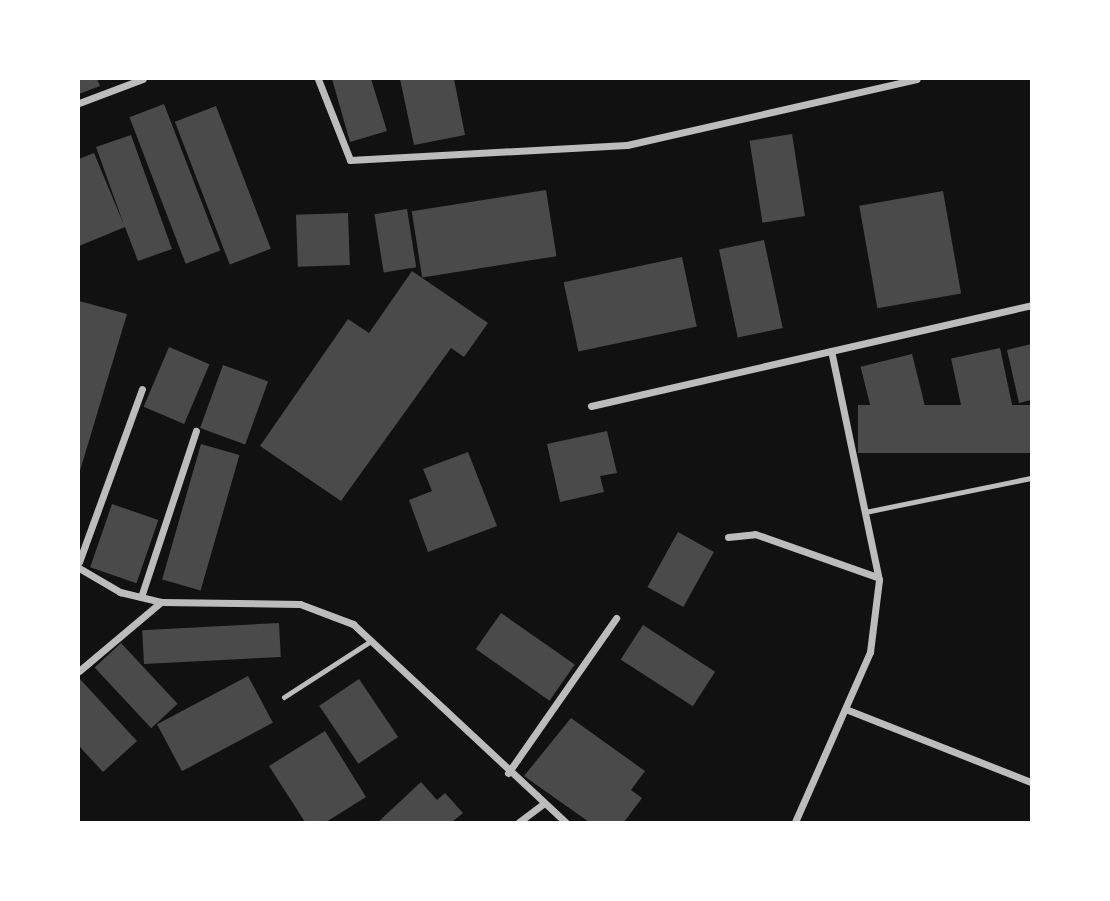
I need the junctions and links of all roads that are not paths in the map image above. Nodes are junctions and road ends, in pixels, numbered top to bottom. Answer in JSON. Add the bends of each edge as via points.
{"nodes":[{"id":1,"x":143,"y":79,"type":"edge"},
{"id":2,"x":318,"y":79,"type":"edge"},
{"id":3,"x":917,"y":79,"type":"edge"},
{"id":4,"x":79,"y":103,"type":"edge"},
{"id":5,"x":1031,"y":305,"type":"edge"},
{"id":6,"x":831,"y":351,"type":"junction"},
{"id":7,"x":142,"y":389,"type":"dead end"},
{"id":8,"x":591,"y":406,"type":"dead end"},
{"id":9,"x":196,"y":431,"type":"dead end"},
{"id":10,"x":1031,"y":478,"type":"edge"},
{"id":11,"x":865,"y":512,"type":"junction"},
{"id":12,"x":728,"y":537,"type":"dead end"},
{"id":13,"x":79,"y":562,"type":"edge"},
{"id":14,"x":79,"y":568,"type":"edge"},
{"id":15,"x":879,"y":580,"type":"junction"},
{"id":16,"x":141,"y":597,"type":"junction"},
{"id":17,"x":161,"y":602,"type":"junction"},
{"id":18,"x":616,"y":618,"type":"dead end"},
{"id":19,"x":371,"y":641,"type":"junction"},
{"id":20,"x":79,"y":671,"type":"edge"},
{"id":21,"x":284,"y":697,"type":"dead end"},
{"id":22,"x":848,"y":710,"type":"junction"},
{"id":23,"x":508,"y":773,"type":"junction"},
{"id":24,"x":1031,"y":782,"type":"edge"},
{"id":25,"x":543,"y":804,"type":"junction"},
{"id":26,"x":519,"y":822,"type":"edge"},
{"id":27,"x":565,"y":822,"type":"edge"},
{"id":28,"x":795,"y":822,"type":"edge"}],
"edges":[{"from":1,"to":4,"type":"street"},
{"from":2,"to":3,"type":"street","via":[[350,160],[627,145]]},
{"from":5,"to":6,"type":"street"},
{"from":6,"to":8,"type":"street"},
{"from":6,"to":11,"type":"street"},
{"from":7,"to":13,"type":"street"},
{"from":9,"to":16,"type":"street"},
{"from":10,"to":11,"type":"lane"},
{"from":11,"to":15,"type":"street"},
{"from":12,"to":15,"type":"street","via":[[755,534],[794,544],[874,572]]},
{"from":14,"to":16,"type":"street"},
{"from":15,"to":22,"type":"street","via":[[870,652]]},
{"from":16,"to":17,"type":"street"},
{"from":17,"to":19,"type":"street","via":[[300,604],[353,624]]},
{"from":17,"to":20,"type":"street"},
{"from":18,"to":23,"type":"street"},
{"from":19,"to":21,"type":"lane"},
{"from":19,"to":23,"type":"street"},
{"from":22,"to":24,"type":"street"},
{"from":22,"to":28,"type":"street"},
{"from":23,"to":25,"type":"street"},
{"from":25,"to":26,"type":"street"},
{"from":25,"to":27,"type":"street"}]}
